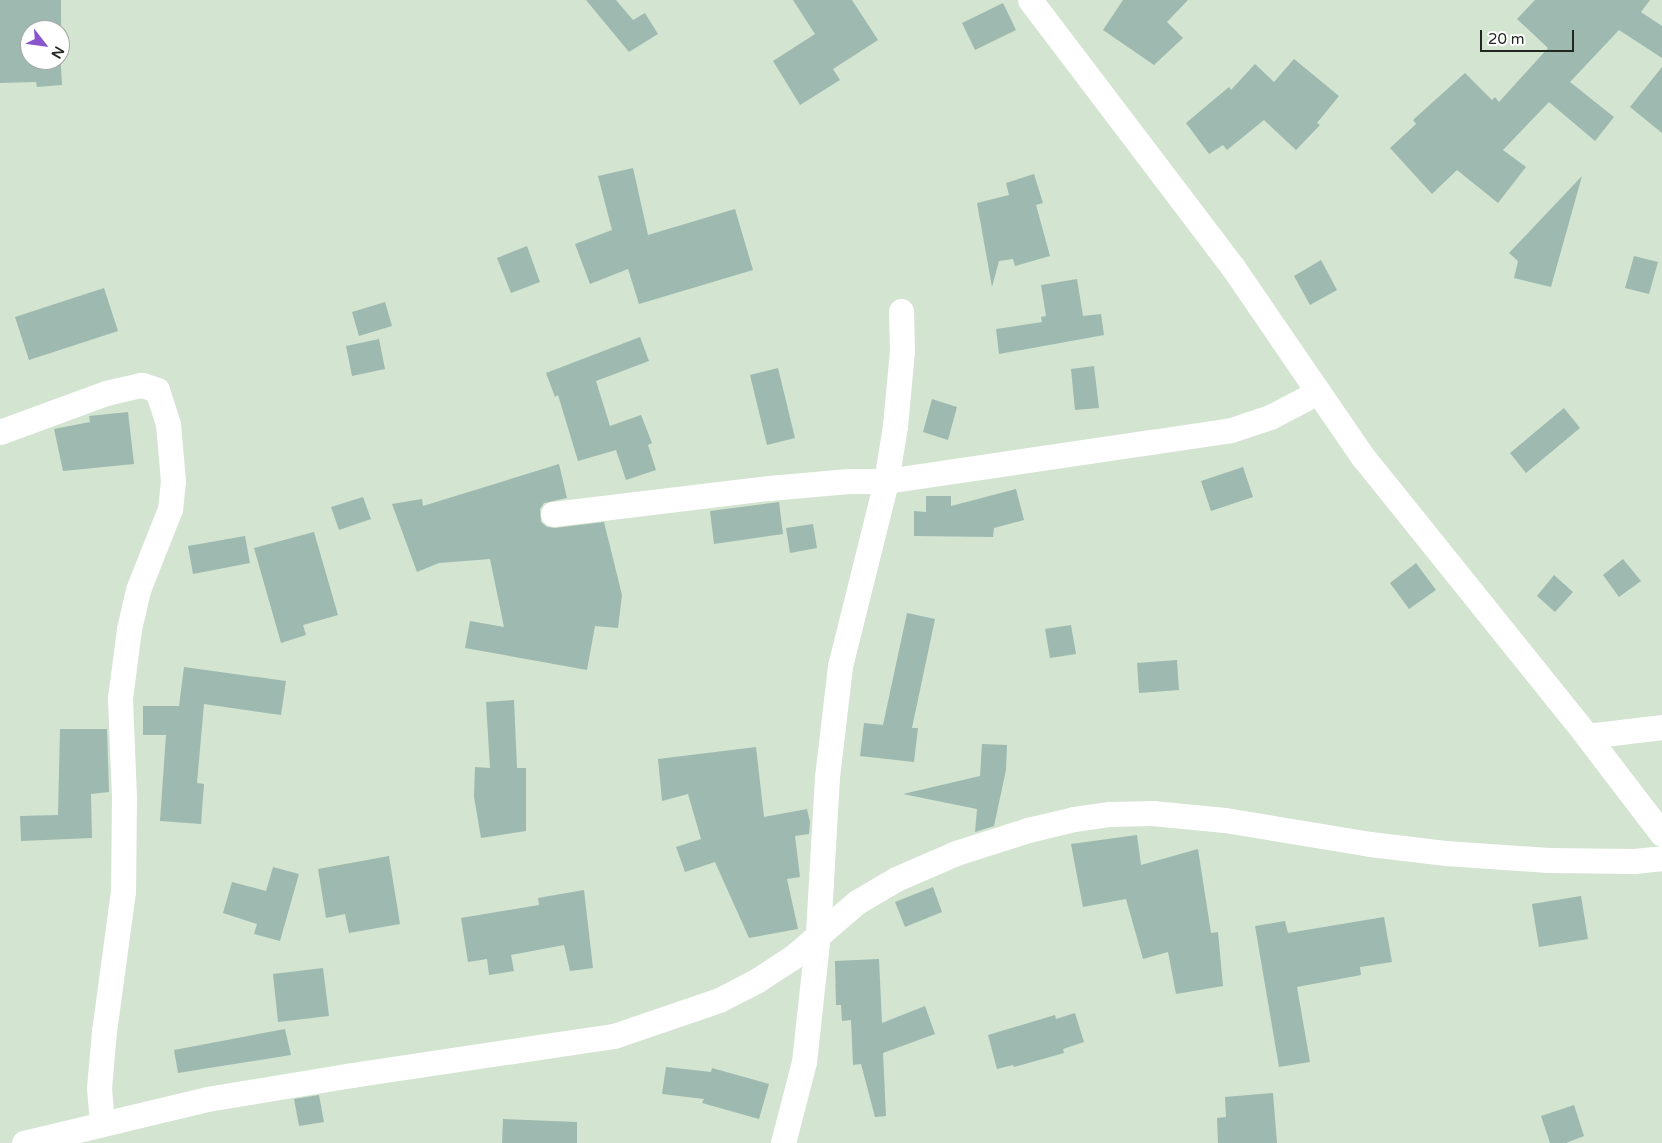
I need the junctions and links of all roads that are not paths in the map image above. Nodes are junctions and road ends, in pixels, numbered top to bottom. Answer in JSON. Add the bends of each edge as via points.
{"nodes":[{"id":1,"x":1030,"y":0,"type":"edge"},
{"id":2,"x":901,"y":310,"type":"dead end"},
{"id":3,"x":1318,"y":392,"type":"junction"},
{"id":4,"x":0,"y":432,"type":"edge"},
{"id":5,"x":886,"y":480,"type":"junction"},
{"id":6,"x":553,"y":514,"type":"dead end"},
{"id":7,"x":1662,"y":727,"type":"edge"},
{"id":8,"x":1587,"y":736,"type":"junction"},
{"id":9,"x":1662,"y":834,"type":"edge"},
{"id":10,"x":1662,"y":858,"type":"edge"},
{"id":11,"x":818,"y":934,"type":"junction"},
{"id":12,"x":102,"y":1122,"type":"junction"},
{"id":13,"x":24,"y":1143,"type":"edge"},
{"id":14,"x":783,"y":1143,"type":"edge"}],
"edges":[{"from":1,"to":3,"type":"street","via":[[1232,266]]},
{"from":2,"to":5,"type":"street","via":[[900,389]]},
{"from":3,"to":5,"type":"street","via":[[1270,417],[1231,430]]},
{"from":3,"to":8,"type":"street","via":[[1363,458]]},
{"from":4,"to":12,"type":"street","via":[[98,396],[142,385],[157,390],[168,424],[173,481],[170,509],[138,590],[120,698],[123,891],[104,1031],[99,1088]]},
{"from":5,"to":6,"type":"street","via":[[768,488]]},
{"from":5,"to":11,"type":"street","via":[[840,666],[827,777]]},
{"from":7,"to":8,"type":"street"},
{"from":8,"to":9,"type":"street"},
{"from":10,"to":11,"type":"street","via":[[1557,860],[1446,853],[1225,820],[1152,813],[1110,814],[1028,830],[956,853],[896,879],[857,902]]},
{"from":11,"to":12,"type":"street","via":[[793,957],[719,1000],[614,1036],[352,1074],[207,1099]]},
{"from":11,"to":14,"type":"street","via":[[804,1062]]},
{"from":12,"to":13,"type":"street"}]}
